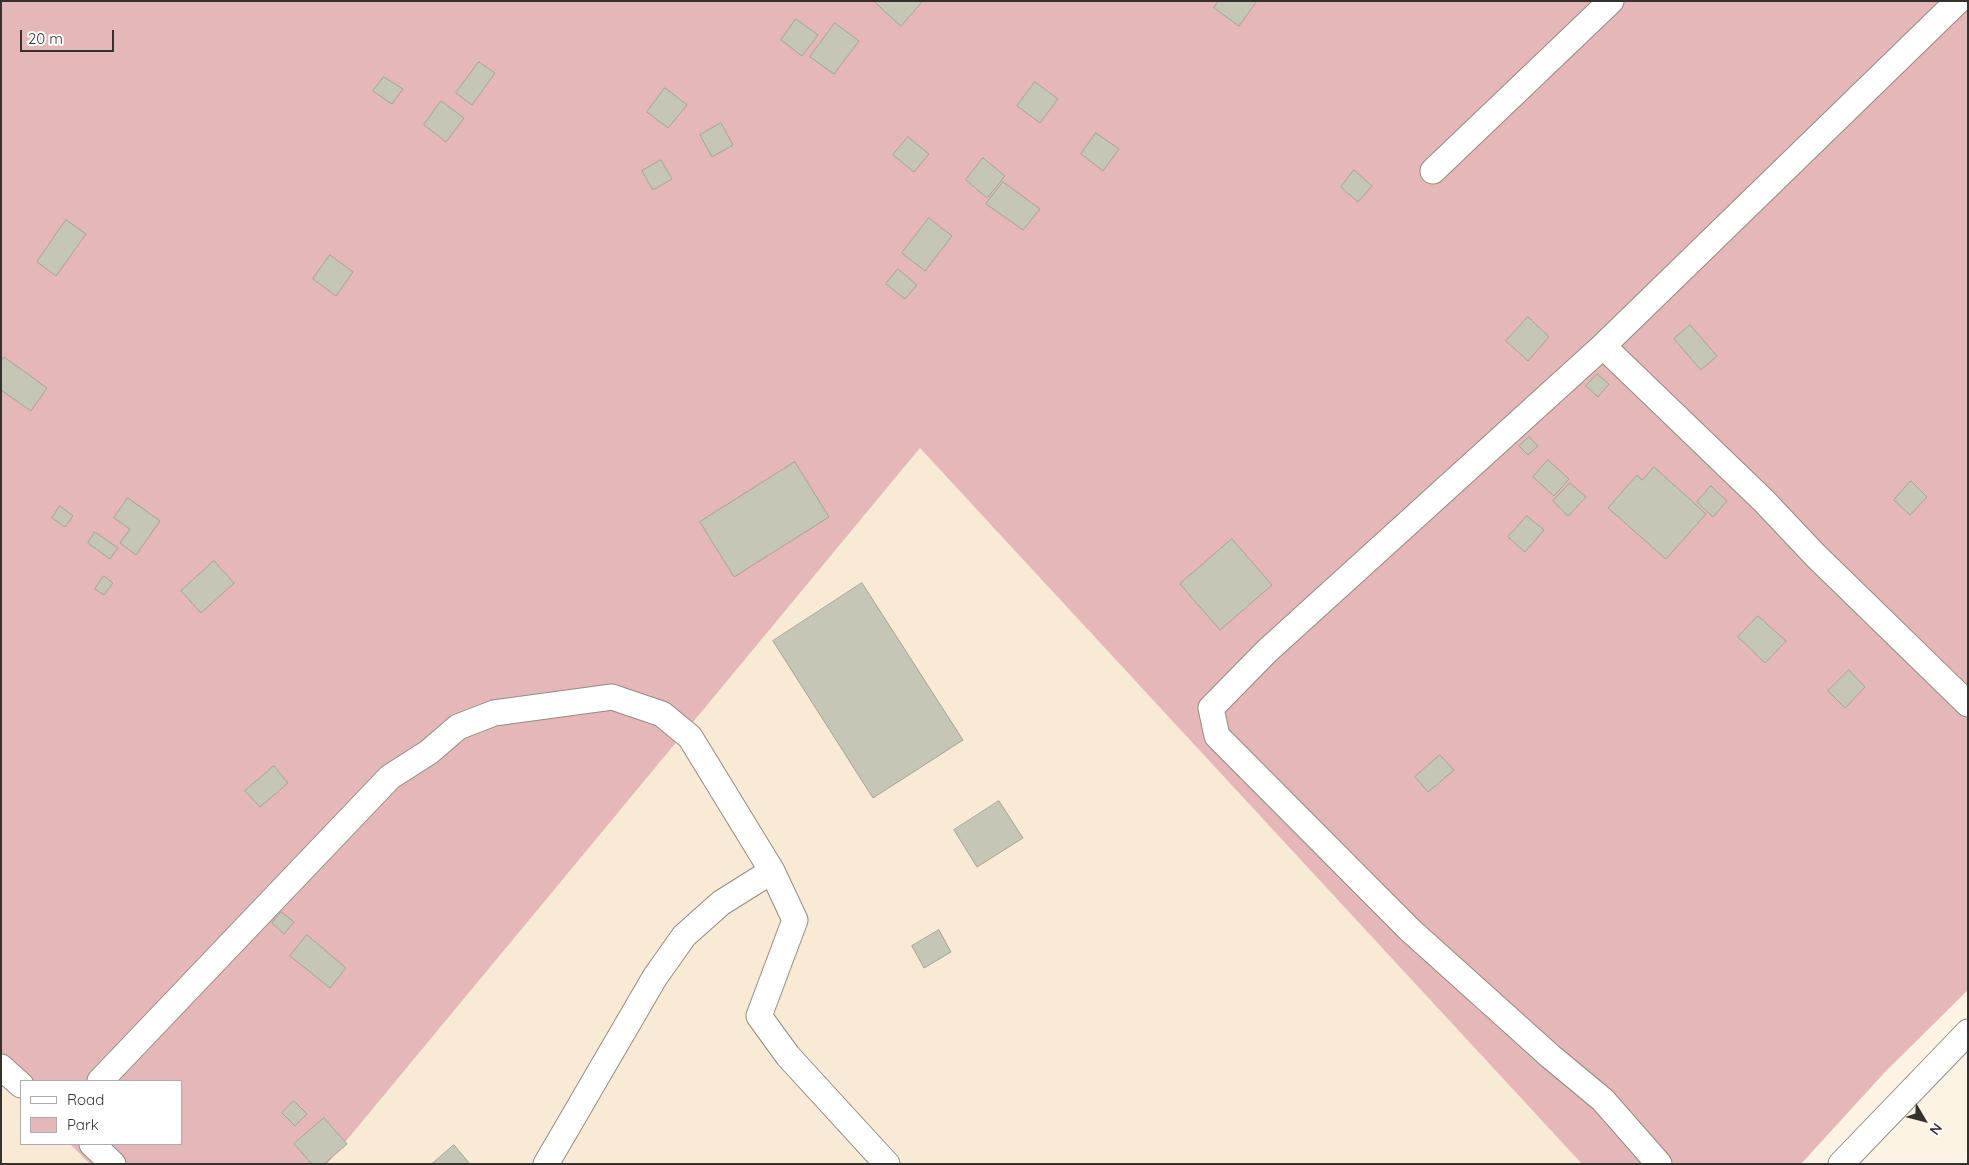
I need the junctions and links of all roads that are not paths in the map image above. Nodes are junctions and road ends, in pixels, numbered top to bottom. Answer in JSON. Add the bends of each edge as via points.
{"nodes":[{"id":1,"x":1611,"y":1,"type":"edge"},
{"id":2,"x":1958,"y":1,"type":"edge"},
{"id":3,"x":1433,"y":171,"type":"dead end"},
{"id":4,"x":1603,"y":346,"type":"junction"},
{"id":5,"x":1968,"y":704,"type":"edge"},
{"id":6,"x":772,"y":871,"type":"junction"},
{"id":7,"x":1968,"y":1032,"type":"edge"},
{"id":8,"x":1,"y":1066,"type":"edge"},
{"id":9,"x":101,"y":1080,"type":"edge"},
{"id":10,"x":20,"y":1084,"type":"edge"},
{"id":11,"x":93,"y":1145,"type":"edge"},
{"id":12,"x":113,"y":1164,"type":"edge"},
{"id":13,"x":546,"y":1164,"type":"edge"},
{"id":14,"x":887,"y":1164,"type":"edge"},
{"id":15,"x":1659,"y":1164,"type":"edge"},
{"id":16,"x":1841,"y":1164,"type":"edge"}],
"edges":[{"from":1,"to":3,"type":"street"},
{"from":2,"to":4,"type":"street"},
{"from":4,"to":5,"type":"street"},
{"from":4,"to":15,"type":"street","via":[[1274,644],[1211,708],[1217,736],[1410,930],[1603,1100]]},
{"from":6,"to":9,"type":"street","via":[[690,737],[662,714],[612,697],[494,713],[458,727],[390,777]]},
{"from":6,"to":13,"type":"street","via":[[721,902],[684,936],[655,976]]},
{"from":6,"to":14,"type":"street","via":[[795,920],[759,1016],[788,1056]]},
{"from":7,"to":16,"type":"street"},
{"from":8,"to":10,"type":"street"},
{"from":11,"to":12,"type":"street"}]}
